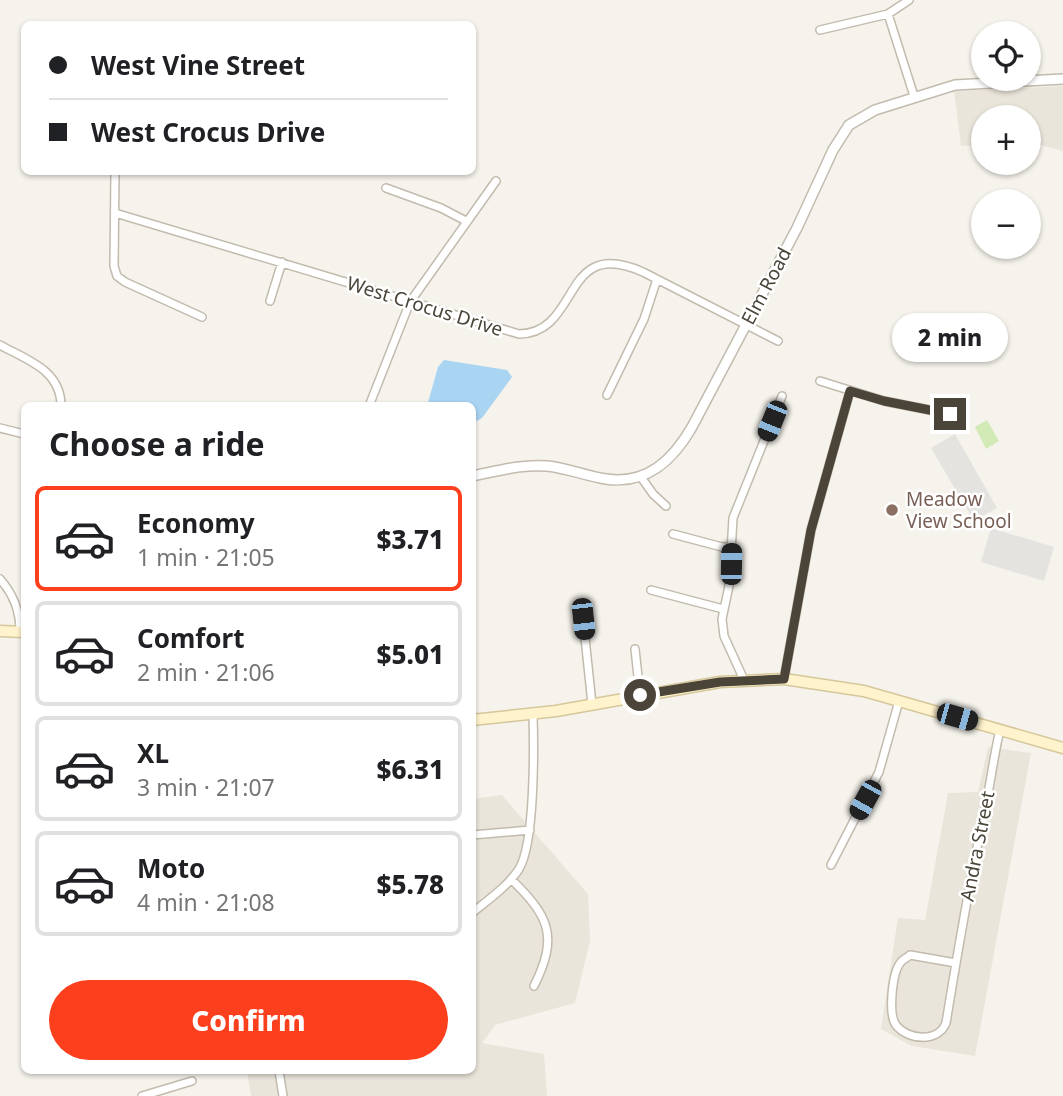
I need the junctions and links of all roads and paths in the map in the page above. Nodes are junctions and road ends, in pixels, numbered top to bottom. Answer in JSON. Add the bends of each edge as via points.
{"nodes":[{"id":1,"x":909,"y":0,"type":"edge"},
{"id":2,"x":888,"y":14,"type":"junction"},
{"id":3,"x":820,"y":30,"type":"dead end"},
{"id":4,"x":1063,"y":79,"type":"edge"},
{"id":5,"x":914,"y":96,"type":"junction"},
{"id":6,"x":115,"y":175,"type":"edge"},
{"id":7,"x":496,"y":181,"type":"dead end"},
{"id":8,"x":386,"y":188,"type":"dead end"},
{"id":9,"x":115,"y":213,"type":"junction"},
{"id":10,"x":466,"y":221,"type":"junction"},
{"id":11,"x":282,"y":262,"type":"junction"},
{"id":12,"x":657,"y":279,"type":"junction"},
{"id":13,"x":270,"y":301,"type":"dead end"},
{"id":14,"x":410,"y":302,"type":"junction"},
{"id":15,"x":202,"y":317,"type":"dead end"},
{"id":16,"x":744,"y":325,"type":"junction"},
{"id":17,"x":778,"y":341,"type":"dead end"},
{"id":18,"x":0,"y":345,"type":"edge"},
{"id":19,"x":820,"y":381,"type":"dead end"},
{"id":20,"x":850,"y":391,"type":"junction"},
{"id":21,"x":607,"y":394,"type":"dead end"},
{"id":22,"x":782,"y":396,"type":"dead end"},
{"id":23,"x":61,"y":402,"type":"edge"},
{"id":24,"x":371,"y":402,"type":"edge"},
{"id":25,"x":950,"y":414,"type":"dead end"},
{"id":26,"x":0,"y":428,"type":"edge"},
{"id":27,"x":21,"y":433,"type":"edge"},
{"id":28,"x":476,"y":475,"type":"edge"},
{"id":29,"x":641,"y":477,"type":"junction"},
{"id":30,"x":666,"y":506,"type":"dead end"},
{"id":31,"x":673,"y":534,"type":"dead end"},
{"id":32,"x":731,"y":547,"type":"junction"},
{"id":33,"x":0,"y":579,"type":"edge"},
{"id":34,"x":651,"y":590,"type":"dead end"},
{"id":35,"x":723,"y":609,"type":"junction"},
{"id":36,"x":583,"y":619,"type":"dead end"},
{"id":37,"x":21,"y":627,"type":"edge"},
{"id":38,"x":0,"y":631,"type":"edge"},
{"id":39,"x":21,"y":632,"type":"edge"},
{"id":40,"x":635,"y":649,"type":"dead end"},
{"id":41,"x":784,"y":679,"type":"junction"},
{"id":42,"x":744,"y":680,"type":"junction"},
{"id":43,"x":640,"y":695,"type":"junction"},
{"id":44,"x":899,"y":701,"type":"junction"},
{"id":45,"x":592,"y":704,"type":"junction"},
{"id":46,"x":533,"y":714,"type":"junction"},
{"id":47,"x":476,"y":720,"type":"edge"},
{"id":48,"x":1000,"y":730,"type":"junction"},
{"id":49,"x":1063,"y":748,"type":"edge"},
{"id":50,"x":530,"y":830,"type":"junction"},
{"id":51,"x":476,"y":835,"type":"edge"},
{"id":52,"x":831,"y":865,"type":"dead end"},
{"id":53,"x":511,"y":878,"type":"junction"},
{"id":54,"x":476,"y":909,"type":"edge"},
{"id":55,"x":956,"y":963,"type":"junction"},
{"id":56,"x":534,"y":986,"type":"dead end"},
{"id":57,"x":279,"y":1074,"type":"edge"},
{"id":58,"x":192,"y":1082,"type":"dead end"},
{"id":59,"x":142,"y":1096,"type":"edge"},
{"id":60,"x":283,"y":1096,"type":"edge"}],
"edges":[{"from":1,"to":2,"type":"street"},
{"from":2,"to":3,"type":"street"},
{"from":2,"to":5,"type":"street"},
{"from":4,"to":5,"type":"street","name":"Elm Road","via":[[977,82]]},
{"from":5,"to":16,"type":"street","name":"Elm Road","via":[[865,114],[843,133]]},
{"from":6,"to":9,"type":"street"},
{"from":7,"to":10,"type":"street"},
{"from":8,"to":10,"type":"street"},
{"from":9,"to":11,"type":"street","name":"West Crocus Drive"},
{"from":9,"to":15,"type":"street","via":[[117,276]]},
{"from":10,"to":14,"type":"street"},
{"from":11,"to":13,"type":"street"},
{"from":11,"to":14,"type":"street","name":"West Crocus Drive"},
{"from":12,"to":14,"type":"street","name":"West Crocus Drive","via":[[621,264],[598,266],[580,278],[553,321],[527,334]]},
{"from":12,"to":16,"type":"street","name":"West Crocus Drive"},
{"from":12,"to":21,"type":"street","via":[[644,320]]},
{"from":14,"to":24,"type":"street"},
{"from":16,"to":17,"type":"street","name":"West Crocus Drive"},
{"from":16,"to":29,"type":"street","name":"Elm Road","via":[[682,443],[664,464]]},
{"from":18,"to":23,"type":"street","via":[[47,371],[59,385]]},
{"from":19,"to":20,"type":"street"},
{"from":20,"to":25,"type":"street"},
{"from":20,"to":41,"type":"street","via":[[811,530]]},
{"from":22,"to":32,"type":"street","via":[[733,518]]},
{"from":26,"to":27,"type":"street"},
{"from":28,"to":29,"type":"street","via":[[527,466],[605,479]]},
{"from":29,"to":30,"type":"street"},
{"from":31,"to":32,"type":"street"},
{"from":32,"to":35,"type":"street"},
{"from":33,"to":37,"type":"street","via":[[16,604]]},
{"from":34,"to":35,"type":"street"},
{"from":35,"to":42,"type":"street","via":[[724,636]]},
{"from":36,"to":45,"type":"street"},
{"from":38,"to":39,"type":"main road"},
{"from":40,"to":43,"type":"street"},
{"from":41,"to":42,"type":"main road"},
{"from":41,"to":44,"type":"main road","via":[[835,685]]},
{"from":42,"to":43,"type":"main road"},
{"from":43,"to":45,"type":"main road"},
{"from":44,"to":48,"type":"main road"},
{"from":44,"to":52,"type":"street","via":[[879,772]]},
{"from":45,"to":46,"type":"main road"},
{"from":46,"to":47,"type":"main road"},
{"from":46,"to":50,"type":"street"},
{"from":48,"to":49,"type":"main road"},
{"from":48,"to":55,"type":"street","name":"Andra Street"},
{"from":50,"to":51,"type":"street"},
{"from":50,"to":53,"type":"street","via":[[524,860]]},
{"from":53,"to":54,"type":"street"},
{"from":53,"to":56,"type":"street","via":[[540,911],[548,929]]},
{"from":55,"to":55,"type":"street","name":"Andra Street","via":[[910,956],[900,962],[892,1018],[901,1031],[925,1038],[943,1030]]},
{"from":57,"to":60,"type":"street"},
{"from":58,"to":59,"type":"street"}]}
